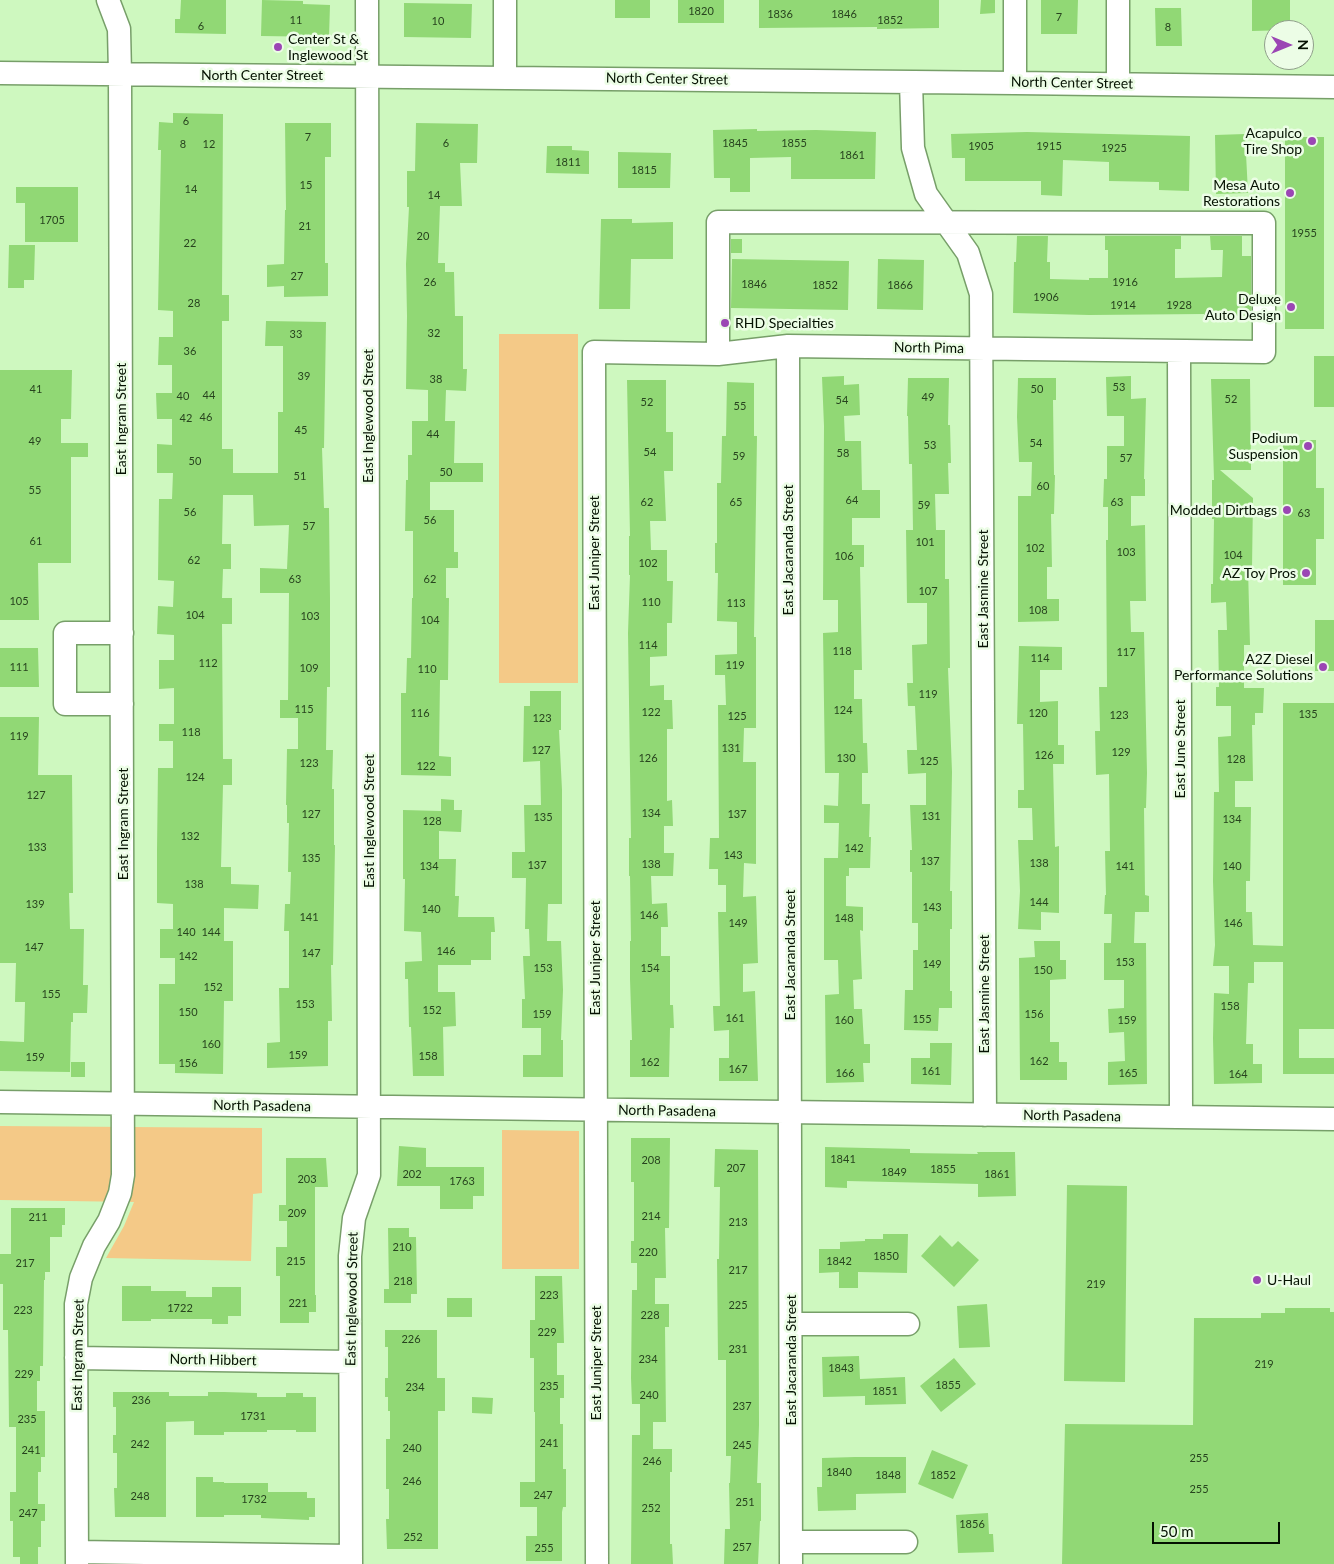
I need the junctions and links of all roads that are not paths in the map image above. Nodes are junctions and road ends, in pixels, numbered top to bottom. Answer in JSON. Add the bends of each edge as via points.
{"nodes":[{"id":1,"x":108,"y":0,"type":"edge"},
{"id":2,"x":367,"y":0,"type":"edge"},
{"id":3,"x":505,"y":0,"type":"edge"},
{"id":4,"x":1015,"y":0,"type":"edge"},
{"id":5,"x":1118,"y":0,"type":"edge"},
{"id":6,"x":0,"y":73,"type":"edge"},
{"id":7,"x":120,"y":74,"type":"junction"},
{"id":8,"x":368,"y":76,"type":"junction"},
{"id":9,"x":505,"y":78,"type":"junction"},
{"id":10,"x":911,"y":82,"type":"junction"},
{"id":11,"x":1015,"y":82,"type":"junction"},
{"id":12,"x":1118,"y":84,"type":"junction"},
{"id":13,"x":1334,"y":87,"type":"edge"},
{"id":14,"x":946,"y":222,"type":"junction"},
{"id":15,"x":788,"y":346,"type":"junction"},
{"id":16,"x":982,"y":348,"type":"junction"},
{"id":17,"x":1179,"y":351,"type":"junction"},
{"id":18,"x":594,"y":352,"type":"joint"},
{"id":19,"x":718,"y":354,"type":"junction"},
{"id":20,"x":122,"y":633,"type":"junction"},
{"id":21,"x":122,"y":704,"type":"junction"},
{"id":22,"x":0,"y":1102,"type":"edge"},
{"id":23,"x":123,"y":1104,"type":"junction"},
{"id":24,"x":369,"y":1107,"type":"junction"},
{"id":25,"x":596,"y":1110,"type":"junction"},
{"id":26,"x":790,"y":1112,"type":"junction"},
{"id":27,"x":985,"y":1115,"type":"junction"},
{"id":28,"x":1181,"y":1117,"type":"junction"},
{"id":29,"x":1334,"y":1119,"type":"edge"},
{"id":30,"x":791,"y":1324,"type":"junction"},
{"id":31,"x":908,"y":1324,"type":"dead end"},
{"id":32,"x":76,"y":1358,"type":"junction"},
{"id":33,"x":350,"y":1362,"type":"junction"},
{"id":34,"x":791,"y":1542,"type":"junction"},
{"id":35,"x":906,"y":1542,"type":"dead end"},
{"id":36,"x":77,"y":1558,"type":"edge"},
{"id":37,"x":351,"y":1560,"type":"edge"},
{"id":38,"x":597,"y":1564,"type":"edge"},
{"id":39,"x":791,"y":1564,"type":"edge"}],
"edges":[{"from":1,"to":7,"type":"street","name":"East Ingram Street","via":[[119,29]]},
{"from":2,"to":8,"type":"street","name":"East Inglewood Street"},
{"from":3,"to":9,"type":"street"},
{"from":4,"to":11,"type":"street"},
{"from":5,"to":12,"type":"street"},
{"from":6,"to":7,"type":"street","name":"North Center Street"},
{"from":7,"to":8,"type":"street","name":"North Center Street"},
{"from":7,"to":20,"type":"street","name":"East Ingram Street"},
{"from":8,"to":9,"type":"street","name":"North Center Street"},
{"from":8,"to":24,"type":"street","name":"East Inglewood Street"},
{"from":9,"to":10,"type":"street","name":"North Center Street"},
{"from":10,"to":11,"type":"street","name":"North Center Street"},
{"from":10,"to":14,"type":"street","name":"East Jasmine Street","via":[[913,148],[926,194]]},
{"from":11,"to":12,"type":"street","name":"North Center Street"},
{"from":12,"to":13,"type":"street","name":"North Center Street"},
{"from":14,"to":16,"type":"street","name":"East Jasmine Street","via":[[968,252],[981,294]]},
{"from":14,"to":17,"type":"street","name":"North Pima","via":[[1264,223],[1264,352]]},
{"from":14,"to":19,"type":"street","via":[[718,222]]},
{"from":15,"to":16,"type":"street","name":"North Pima"},
{"from":15,"to":19,"type":"street","name":"North Pima"},
{"from":15,"to":26,"type":"street","name":"East Jacaranda Street"},
{"from":16,"to":17,"type":"street","name":"North Pima"},
{"from":16,"to":27,"type":"street","name":"East Jasmine Street"},
{"from":17,"to":28,"type":"street","name":"East June Street"},
{"from":18,"to":19,"type":"street","name":"North Pima"},
{"from":18,"to":25,"type":"street","name":"East Juniper Street"},
{"from":20,"to":21,"type":"street","name":"East Ingram Street"},
{"from":20,"to":21,"type":"street","via":[[64,633],[65,704]]},
{"from":21,"to":23,"type":"street","name":"East Ingram Street"},
{"from":22,"to":23,"type":"street","name":"North Pasadena"},
{"from":23,"to":24,"type":"street","name":"North Pasadena"},
{"from":23,"to":32,"type":"street","name":"East Ingram Street","via":[[120,1193],[81,1278],[76,1304]]},
{"from":24,"to":25,"type":"street","name":"North Pasadena"},
{"from":24,"to":33,"type":"street","name":"East Inglewood Street","via":[[369,1175],[354,1218],[350,1256]]},
{"from":25,"to":26,"type":"street","name":"North Pasadena"},
{"from":25,"to":38,"type":"street","name":"East Juniper Street"},
{"from":26,"to":27,"type":"street","name":"North Pasadena"},
{"from":26,"to":30,"type":"street","name":"East Jacaranda Street"},
{"from":27,"to":28,"type":"street","name":"North Pasadena"},
{"from":28,"to":29,"type":"street","name":"North Pasadena"},
{"from":30,"to":31,"type":"street"},
{"from":30,"to":34,"type":"street","name":"East Jacaranda Street"},
{"from":32,"to":33,"type":"street","name":"North Hibbert"},
{"from":32,"to":36,"type":"street","name":"East Ingram Street"},
{"from":33,"to":37,"type":"street","name":"East Inglewood Street"},
{"from":34,"to":35,"type":"street"},
{"from":34,"to":39,"type":"street","name":"East Jacaranda Street"},
{"from":36,"to":37,"type":"street"}]}
